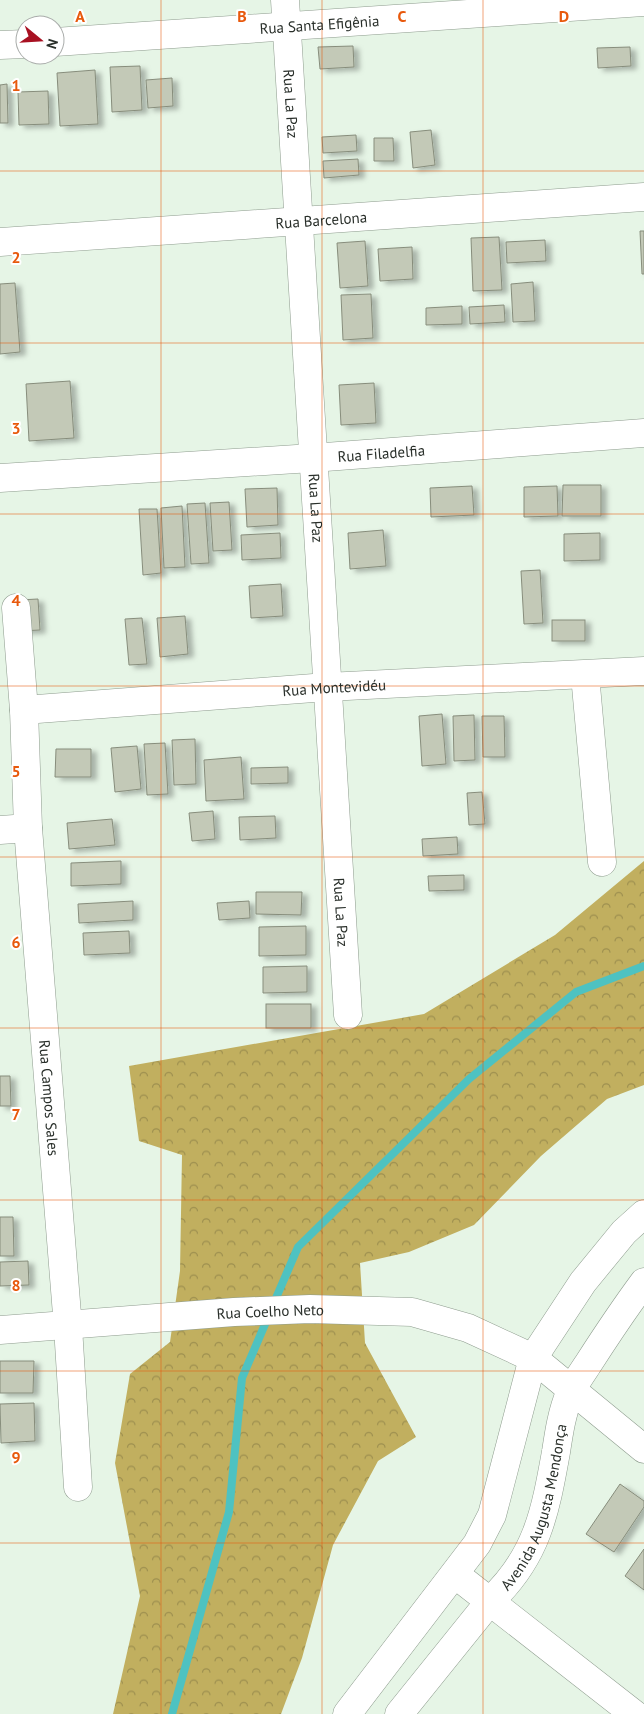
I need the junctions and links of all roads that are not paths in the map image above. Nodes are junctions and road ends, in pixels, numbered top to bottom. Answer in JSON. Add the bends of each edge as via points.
{"nodes":[{"id":1,"x":285,"y":0,"type":"edge"},
{"id":2,"x":644,"y":2,"type":"edge"},
{"id":3,"x":287,"y":27,"type":"junction"},
{"id":4,"x":65,"y":41,"type":"edge"},
{"id":5,"x":15,"y":45,"type":"edge"},
{"id":6,"x":0,"y":46,"type":"edge"},
{"id":7,"x":644,"y":197,"type":"edge"},
{"id":8,"x":298,"y":222,"type":"junction"},
{"id":9,"x":0,"y":242,"type":"edge"},
{"id":10,"x":644,"y":433,"type":"edge"},
{"id":11,"x":312,"y":458,"type":"junction"},
{"id":12,"x":0,"y":478,"type":"edge"},
{"id":13,"x":16,"y":608,"type":"dead end"},
{"id":14,"x":644,"y":671,"type":"edge"},
{"id":15,"x":585,"y":675,"type":"junction"},
{"id":16,"x":327,"y":687,"type":"junction"},
{"id":17,"x":24,"y":710,"type":"junction"},
{"id":18,"x":28,"y":828,"type":"junction"},
{"id":19,"x":0,"y":830,"type":"edge"},
{"id":20,"x":602,"y":862,"type":"dead end"},
{"id":21,"x":348,"y":1015,"type":"dead end"},
{"id":22,"x":644,"y":1214,"type":"edge"},
{"id":23,"x":644,"y":1282,"type":"edge"},
{"id":24,"x":68,"y":1327,"type":"junction"},
{"id":25,"x":0,"y":1330,"type":"edge"},
{"id":26,"x":533,"y":1358,"type":"junction"},
{"id":27,"x":571,"y":1392,"type":"junction"},
{"id":28,"x":644,"y":1449,"type":"edge"},
{"id":29,"x":78,"y":1486,"type":"dead end"},
{"id":30,"x":456,"y":1575,"type":"junction"},
{"id":31,"x":490,"y":1601,"type":"junction"},
{"id":32,"x":347,"y":1714,"type":"edge"},
{"id":33,"x":399,"y":1714,"type":"edge"},
{"id":34,"x":634,"y":1714,"type":"edge"}],
"edges":[{"from":1,"to":3,"type":"street","name":"Rua La Paz"},
{"from":2,"to":3,"type":"street","name":"Rua Santa Efigênia"},
{"from":3,"to":4,"type":"street","name":"Rua Santa Efigênia"},
{"from":3,"to":8,"type":"street","name":"Rua La Paz"},
{"from":5,"to":6,"type":"street"},
{"from":7,"to":8,"type":"street","name":"Rua Barcelona"},
{"from":8,"to":9,"type":"street","name":"Rua Barcelona"},
{"from":8,"to":11,"type":"street","name":"Rua La Paz"},
{"from":10,"to":11,"type":"street","name":"Rua Filadelfia"},
{"from":11,"to":12,"type":"street","name":"Rua Filadelfia"},
{"from":11,"to":16,"type":"street","name":"Rua La Paz"},
{"from":13,"to":17,"type":"street","name":"Rua Campos Sales"},
{"from":14,"to":15,"type":"street","name":"Rua Montevidéu"},
{"from":15,"to":16,"type":"street","name":"Rua Montevidéu"},
{"from":15,"to":20,"type":"street"},
{"from":16,"to":17,"type":"street","name":"Rua Montevidéu"},
{"from":16,"to":21,"type":"street","name":"Rua La Paz"},
{"from":17,"to":18,"type":"street","name":"Rua Campos Sales"},
{"from":18,"to":19,"type":"street"},
{"from":18,"to":24,"type":"street","name":"Rua Campos Sales"},
{"from":22,"to":26,"type":"street","via":[[624,1232],[583,1282]]},
{"from":23,"to":27,"type":"street","name":"Avenida Augusta Mendonça","via":[[610,1328]]},
{"from":24,"to":25,"type":"street","name":"Rua Coelho Neto"},
{"from":24,"to":26,"type":"street","name":"Rua Coelho Neto","via":[[234,1312],[310,1309],[412,1312],[468,1328]]},
{"from":24,"to":29,"type":"street","name":"Rua Campos Sales"},
{"from":26,"to":27,"type":"street","name":"Rua Coelho Neto"},
{"from":26,"to":30,"type":"street","via":[[492,1515]]},
{"from":27,"to":28,"type":"street","name":"Rua Coelho Neto"},
{"from":27,"to":31,"type":"street","name":"Avenida Augusta Mendonça","via":[[563,1414],[546,1508],[538,1533],[516,1573]]},
{"from":30,"to":31,"type":"street"},
{"from":30,"to":32,"type":"street"},
{"from":31,"to":33,"type":"street","name":"Avenida Augusta Mendonça"},
{"from":31,"to":34,"type":"street"}]}
